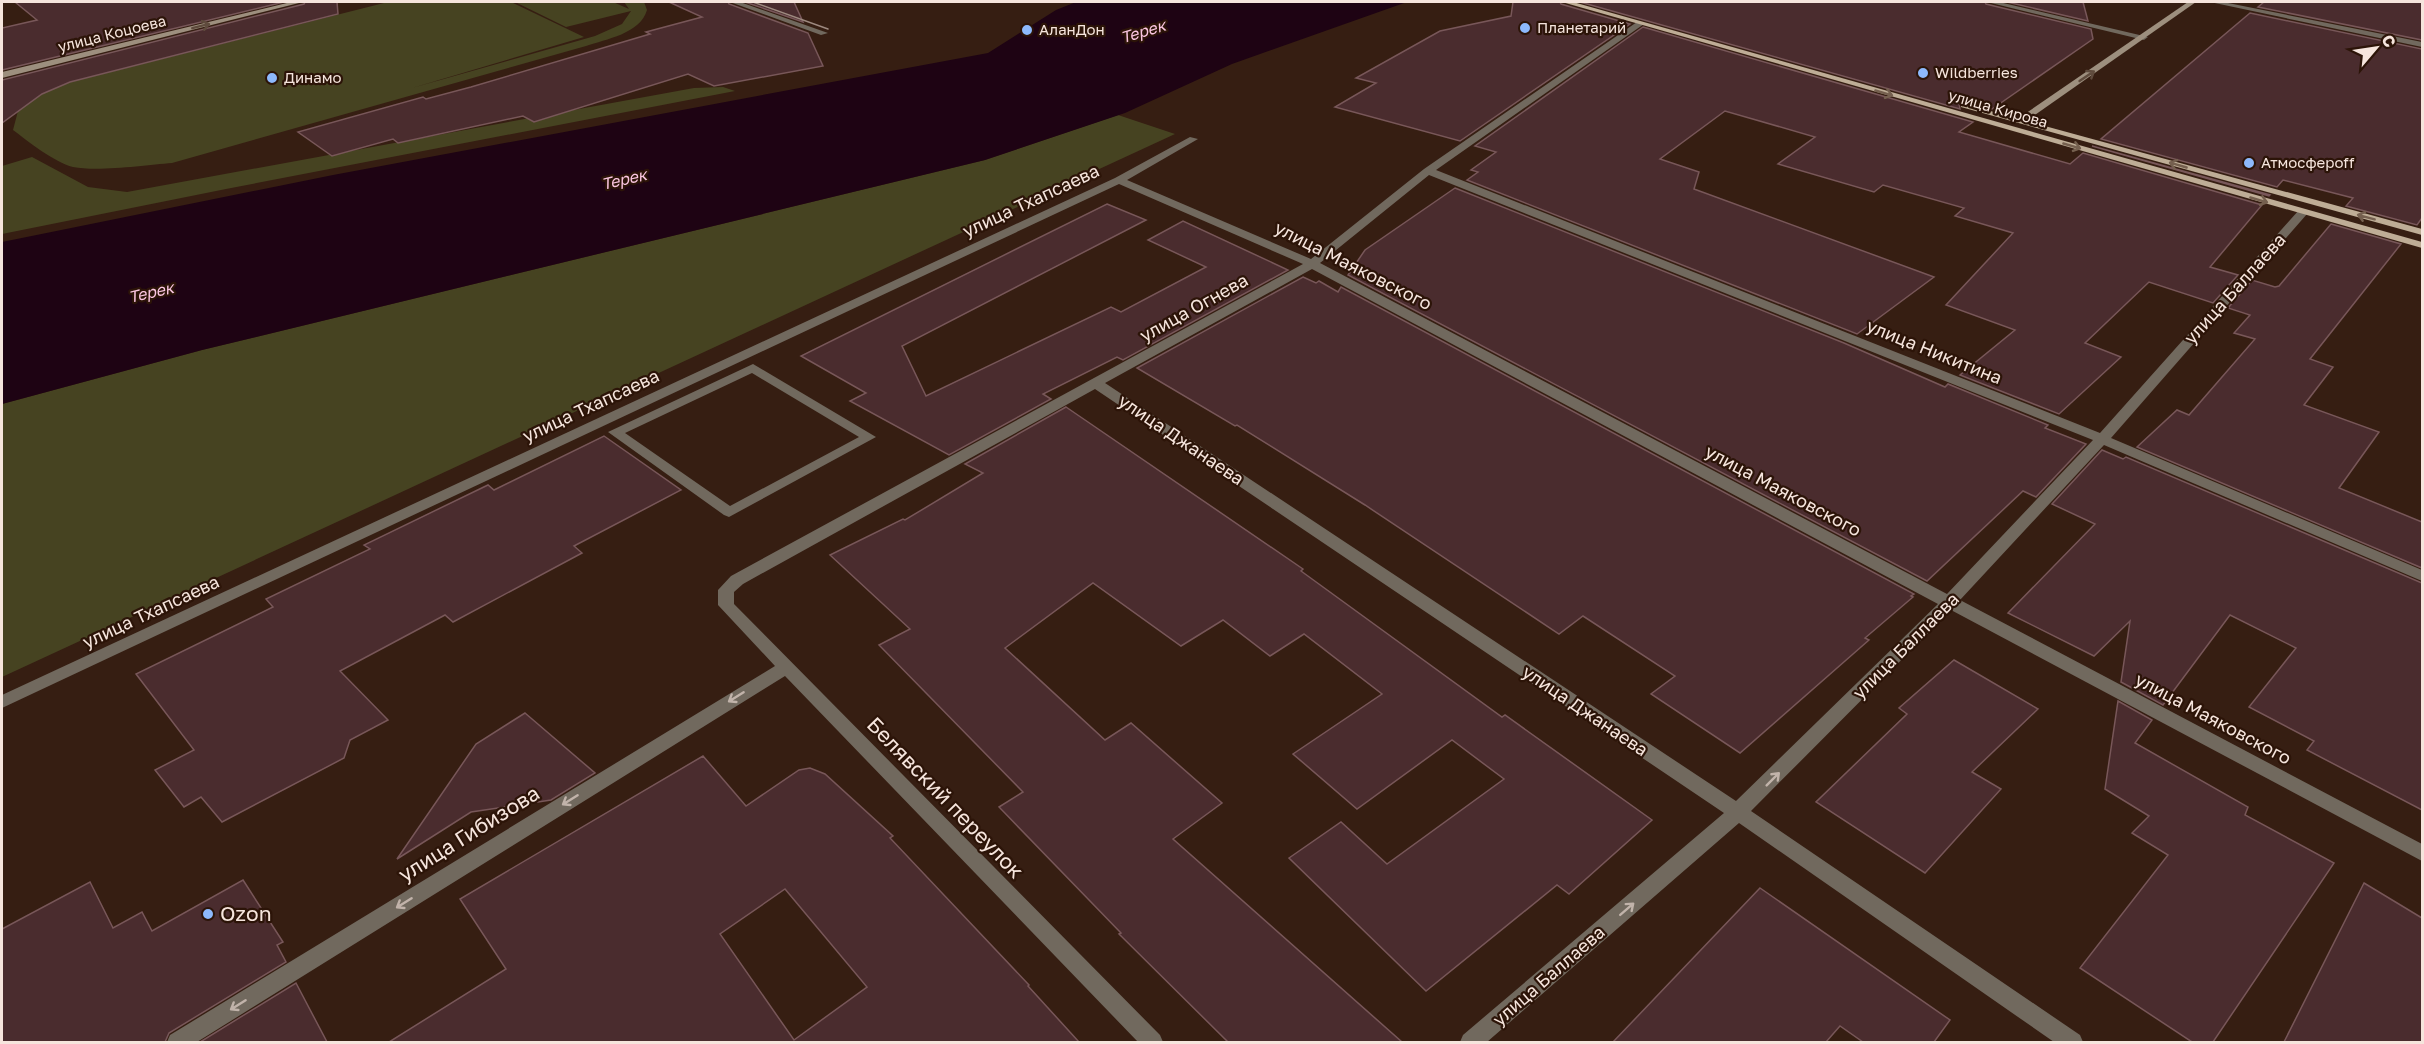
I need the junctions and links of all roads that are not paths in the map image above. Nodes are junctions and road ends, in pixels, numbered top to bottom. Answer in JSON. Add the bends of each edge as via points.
{"nodes":[{"id":1,"x":299,"y":2,"type":"edge"},
{"id":2,"x":734,"y":2,"type":"edge"},
{"id":3,"x":1566,"y":2,"type":"edge"},
{"id":4,"x":1582,"y":2,"type":"edge"},
{"id":5,"x":1991,"y":2,"type":"edge"},
{"id":6,"x":2193,"y":2,"type":"edge"},
{"id":7,"x":2214,"y":2,"type":"edge"},
{"id":8,"x":1640,"y":24,"type":"junction"},
{"id":9,"x":824,"y":33,"type":"dead end"},
{"id":10,"x":2144,"y":37,"type":"junction"},
{"id":11,"x":2422,"y":45,"type":"edge"},
{"id":12,"x":2,"y":75,"type":"edge"},
{"id":13,"x":2022,"y":120,"type":"junction"},
{"id":14,"x":2012,"y":129,"type":"junction"},
{"id":15,"x":1194,"y":139,"type":"dead end"},
{"id":16,"x":1428,"y":171,"type":"junction"},
{"id":17,"x":1119,"y":180,"type":"junction"},
{"id":18,"x":2303,"y":212,"type":"junction"},
{"id":19,"x":2422,"y":232,"type":"edge"},
{"id":20,"x":2422,"y":245,"type":"edge"},
{"id":21,"x":1312,"y":264,"type":"junction"},
{"id":22,"x":753,"y":368,"type":"joint"},
{"id":23,"x":1095,"y":383,"type":"junction"},
{"id":24,"x":2102,"y":439,"type":"junction"},
{"id":25,"x":2422,"y":576,"type":"edge"},
{"id":26,"x":736,"y":580,"type":"joint"},
{"id":27,"x":1950,"y":602,"type":"junction"},
{"id":28,"x":786,"y":667,"type":"junction"},
{"id":29,"x":2,"y":702,"type":"edge"},
{"id":30,"x":1738,"y":812,"type":"junction"},
{"id":31,"x":2422,"y":852,"type":"edge"},
{"id":32,"x":178,"y":1042,"type":"edge"},
{"id":33,"x":1152,"y":1042,"type":"edge"},
{"id":34,"x":1471,"y":1042,"type":"edge"},
{"id":35,"x":2072,"y":1042,"type":"edge"}],
"edges":[{"from":12,"to":1,"type":"street","name":"улица Коцоева","one_way":true},
{"from":2,"to":9,"type":"street"},
{"from":3,"to":8,"type":"main road","name":"улица Кирова"},
{"from":4,"to":13,"type":"main road","name":"улица Кирова"},
{"from":5,"to":10,"type":"street"},
{"from":6,"to":10,"type":"street"},
{"from":7,"to":11,"type":"street"},
{"from":8,"to":14,"type":"main road","name":"улица Кирова","one_way":true},
{"from":8,"to":16,"type":"street","name":"улица Огнева"},
{"from":13,"to":10,"type":"street","one_way":true},
{"from":13,"to":14,"type":"street"},
{"from":19,"to":13,"type":"main road","name":"улица Кирова","one_way":true},
{"from":14,"to":18,"type":"main road","name":"улица Кирова","one_way":true},
{"from":15,"to":17,"type":"street","name":"улица Тхапсаева"},
{"from":16,"to":21,"type":"street","name":"улица Огнева"},
{"from":16,"to":24,"type":"street","name":"улица Никитина"},
{"from":17,"to":21,"type":"street","name":"улица Маяковского"},
{"from":17,"to":29,"type":"street","name":"улица Тхапсаева"},
{"from":18,"to":20,"type":"main road","name":"улица Кирова"},
{"from":18,"to":24,"type":"street","name":"улица Баллаева"},
{"from":21,"to":23,"type":"street","name":"улица Огнева"},
{"from":21,"to":27,"type":"street","name":"улица Маяковского"},
{"from":22,"to":22,"type":"street","via":[[678,402],[615,432],[729,512],[869,437]]},
{"from":23,"to":26,"type":"street","name":"улица Огнева"},
{"from":23,"to":30,"type":"street","name":"улица Джанаева"},
{"from":24,"to":25,"type":"street","name":"улица Никитина"},
{"from":24,"to":27,"type":"street","name":"улица Баллаева"},
{"from":26,"to":28,"type":"street","name":"Белявский переулок","via":[[726,591],[726,605]]},
{"from":30,"to":27,"type":"street","name":"улица Баллаева","one_way":true},
{"from":27,"to":31,"type":"street","name":"улица Маяковского"},
{"from":28,"to":32,"type":"street","name":"улица Гибизова","one_way":true},
{"from":28,"to":33,"type":"street","name":"Белявский переулок"},
{"from":34,"to":30,"type":"street","name":"улица Баллаева","one_way":true},
{"from":30,"to":35,"type":"street","name":"улица Джанаева"}]}
